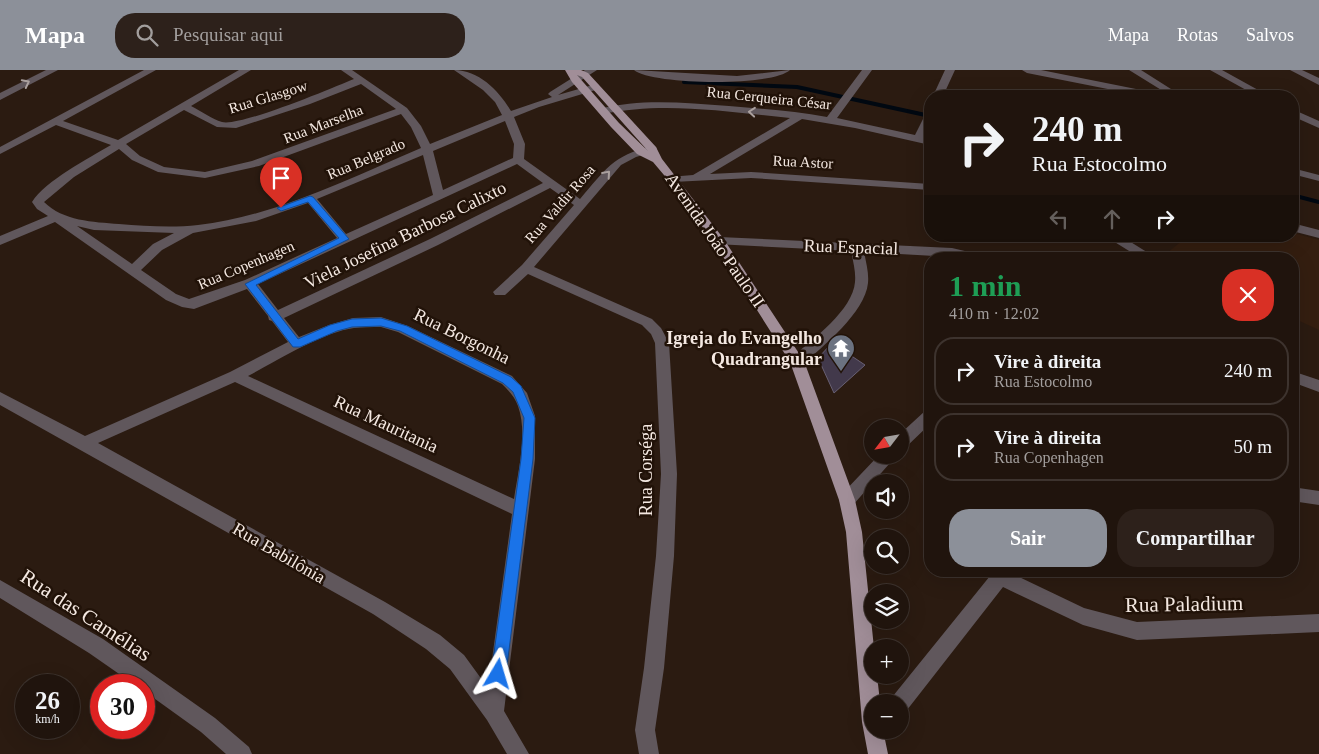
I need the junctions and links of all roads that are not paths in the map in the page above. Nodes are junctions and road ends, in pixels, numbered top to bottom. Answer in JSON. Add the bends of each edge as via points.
{"nodes":[{"id":1,"x":53,"y":70,"type":"edge"},
{"id":2,"x":151,"y":70,"type":"edge"},
{"id":3,"x":246,"y":70,"type":"edge"},
{"id":4,"x":346,"y":70,"type":"edge"},
{"id":5,"x":459,"y":70,"type":"edge"},
{"id":6,"x":639,"y":70,"type":"edge"},
{"id":7,"x":785,"y":70,"type":"edge"},
{"id":8,"x":866,"y":70,"type":"edge"},
{"id":9,"x":950,"y":70,"type":"edge"},
{"id":10,"x":1027,"y":70,"type":"edge"},
{"id":11,"x":1134,"y":70,"type":"edge"},
{"id":12,"x":1214,"y":70,"type":"edge"},
{"id":13,"x":1295,"y":70,"type":"edge"},
{"id":14,"x":1041,"y":71,"type":"edge"},
{"id":15,"x":588,"y":72,"type":"edge"},
{"id":16,"x":572,"y":73,"type":"edge"},
{"id":17,"x":361,"y":80,"type":"junction"},
{"id":18,"x":1319,"y":82,"type":"edge"},
{"id":19,"x":596,"y":87,"type":"junction"},
{"id":20,"x":584,"y":90,"type":"junction"},
{"id":21,"x":944,"y":90,"type":"edge"},
{"id":22,"x":1128,"y":90,"type":"edge"},
{"id":23,"x":1168,"y":90,"type":"edge"},
{"id":24,"x":1252,"y":90,"type":"edge"},
{"id":25,"x":0,"y":97,"type":"edge"},
{"id":26,"x":536,"y":105,"type":"junction"},
{"id":27,"x":184,"y":106,"type":"junction"},
{"id":28,"x":616,"y":108,"type":"junction"},
{"id":29,"x":403,"y":110,"type":"junction"},
{"id":30,"x":603,"y":111,"type":"junction"},
{"id":31,"x":1299,"y":115,"type":"edge"},
{"id":32,"x":800,"y":116,"type":"junction"},
{"id":33,"x":509,"y":117,"type":"junction"},
{"id":34,"x":830,"y":120,"type":"junction"},
{"id":35,"x":56,"y":122,"type":"junction"},
{"id":36,"x":1319,"y":125,"type":"edge"},
{"id":37,"x":924,"y":140,"type":"edge"},
{"id":38,"x":119,"y":144,"type":"junction"},
{"id":39,"x":426,"y":150,"type":"junction"},
{"id":40,"x":0,"y":151,"type":"edge"},
{"id":41,"x":641,"y":152,"type":"junction"},
{"id":42,"x":655,"y":155,"type":"junction"},
{"id":43,"x":518,"y":160,"type":"junction"},
{"id":44,"x":1299,"y":172,"type":"edge"},
{"id":45,"x":696,"y":177,"type":"junction"},
{"id":46,"x":1319,"y":178,"type":"edge"},
{"id":47,"x":673,"y":179,"type":"junction"},
{"id":48,"x":550,"y":183,"type":"junction"},
{"id":49,"x":924,"y":187,"type":"edge"},
{"id":50,"x":439,"y":197,"type":"junction"},
{"id":51,"x":310,"y":198,"type":"junction"},
{"id":52,"x":581,"y":205,"type":"junction"},
{"id":53,"x":56,"y":217,"type":"junction"},
{"id":54,"x":198,"y":229,"type":"junction"},
{"id":55,"x":1299,"y":229,"type":"edge"},
{"id":56,"x":1319,"y":234,"type":"edge"},
{"id":57,"x":344,"y":239,"type":"junction"},
{"id":58,"x":0,"y":241,"type":"edge"},
{"id":59,"x":719,"y":242,"type":"junction"},
{"id":60,"x":1122,"y":242,"type":"edge"},
{"id":61,"x":857,"y":248,"type":"junction"},
{"id":62,"x":952,"y":252,"type":"edge"},
{"id":63,"x":1140,"y":252,"type":"edge"},
{"id":64,"x":526,"y":268,"type":"junction"},
{"id":65,"x":133,"y":271,"type":"junction"},
{"id":66,"x":250,"y":284,"type":"junction"},
{"id":67,"x":500,"y":292,"type":"dead end"},
{"id":68,"x":274,"y":317,"type":"junction"},
{"id":69,"x":297,"y":344,"type":"junction"},
{"id":70,"x":797,"y":361,"type":"junction"},
{"id":71,"x":235,"y":376,"type":"junction"},
{"id":72,"x":1299,"y":379,"type":"edge"},
{"id":73,"x":1319,"y":386,"type":"edge"},
{"id":74,"x":0,"y":398,"type":"edge"},
{"id":75,"x":924,"y":421,"type":"edge"},
{"id":76,"x":909,"y":435,"type":"edge"},
{"id":77,"x":84,"y":443,"type":"junction"},
{"id":78,"x":881,"y":464,"type":"edge"},
{"id":79,"x":1299,"y":495,"type":"edge"},
{"id":80,"x":1319,"y":498,"type":"edge"},
{"id":81,"x":847,"y":500,"type":"junction"},
{"id":82,"x":520,"y":510,"type":"junction"},
{"id":83,"x":1001,"y":577,"type":"edge"},
{"id":84,"x":1008,"y":577,"type":"edge"},
{"id":85,"x":3,"y":593,"type":"edge"},
{"id":86,"x":1319,"y":623,"type":"edge"},
{"id":87,"x":871,"y":694,"type":"edge"},
{"id":88,"x":907,"y":694,"type":"edge"},
{"id":89,"x":494,"y":714,"type":"junction"},
{"id":90,"x":242,"y":754,"type":"edge"},
{"id":91,"x":519,"y":754,"type":"edge"},
{"id":92,"x":649,"y":754,"type":"edge"}],
"edges":[{"from":25,"to":1,"type":"street","one_way":true},
{"from":2,"to":35,"type":"street"},
{"from":3,"to":27,"type":"street","name":"Rua Copenhagen"},
{"from":4,"to":17,"type":"street"},
{"from":5,"to":33,"type":"street","via":[[495,95]]},
{"from":6,"to":7,"type":"street","via":[[688,78],[754,78],[770,77]]},
{"from":8,"to":34,"type":"street"},
{"from":9,"to":21,"type":"street"},
{"from":10,"to":14,"type":"street"},
{"from":11,"to":23,"type":"street"},
{"from":12,"to":24,"type":"street"},
{"from":13,"to":18,"type":"street"},
{"from":14,"to":22,"type":"street"},
{"from":15,"to":16,"type":"main road","name":"Avenida João Paulo II"},
{"from":15,"to":19,"type":"main road","name":"Avenida João Paulo II"},
{"from":16,"to":20,"type":"main road"},
{"from":16,"to":26,"type":"street","name":"Rua Belgrado"},
{"from":17,"to":27,"type":"street","name":"Rua Glasgow","via":[[236,125],[221,125]]},
{"from":17,"to":29,"type":"street"},
{"from":19,"to":20,"type":"street","name":"Rua Belgrado"},
{"from":19,"to":28,"type":"main road","name":"Avenida João Paulo II"},
{"from":20,"to":26,"type":"street","name":"Rua Belgrado"},
{"from":20,"to":30,"type":"main road"},
{"from":26,"to":33,"type":"street","name":"Rua Belgrado"},
{"from":27,"to":38,"type":"street","name":"Rua Copenhagen"},
{"from":28,"to":30,"type":"street","name":"Rua Cerqueira César"},
{"from":32,"to":28,"type":"street","name":"Rua Cerqueira César","one_way":true,"via":[[698,107]]},
{"from":28,"to":42,"type":"main road","name":"Avenida João Paulo II"},
{"from":29,"to":38,"type":"street","name":"Rua Marselha","via":[[256,164],[205,174],[162,170],[136,158]]},
{"from":29,"to":39,"type":"street","via":[[417,127]]},
{"from":30,"to":41,"type":"main road"},
{"from":31,"to":36,"type":"street"},
{"from":32,"to":34,"type":"street","name":"Rua Cerqueira César"},
{"from":32,"to":45,"type":"street"},
{"from":33,"to":39,"type":"street","name":"Rua Belgrado"},
{"from":33,"to":43,"type":"street","via":[[519,140]]},
{"from":34,"to":37,"type":"street","name":"Rua Cerqueira César"},
{"from":35,"to":38,"type":"street","name":"Rua Marselha"},
{"from":35,"to":40,"type":"street"},
{"from":38,"to":53,"type":"street","name":"Rua Copenhagen","via":[[40,197],[38,202],[41,206]]},
{"from":39,"to":50,"type":"street"},
{"from":39,"to":51,"type":"street","name":"Rua Belgrado"},
{"from":41,"to":42,"type":"street","name":"Rua Valdir Rosa"},
{"from":52,"to":41,"type":"street","name":"Rua Valdir Rosa","one_way":true,"via":[[617,163]]},
{"from":42,"to":47,"type":"main road","name":"Avenida João Paulo II"},
{"from":43,"to":48,"type":"street"},
{"from":43,"to":50,"type":"street","name":"Rua Copenhagen"},
{"from":44,"to":46,"type":"street"},
{"from":45,"to":47,"type":"street","name":"Rua Astor"},
{"from":45,"to":49,"type":"street","name":"Rua Astor","via":[[751,175]]},
{"from":47,"to":59,"type":"main road","name":"Avenida João Paulo II"},
{"from":48,"to":52,"type":"street"},
{"from":48,"to":68,"type":"street","name":"Viela Josefina Barbosa Calixto"},
{"from":50,"to":57,"type":"street","name":"Rua Copenhagen"},
{"from":51,"to":54,"type":"street","name":"Rua Belgrado","via":[[252,218]]},
{"from":51,"to":57,"type":"street"},
{"from":52,"to":64,"type":"street","name":"Rua Valdir Rosa"},
{"from":53,"to":54,"type":"street","name":"Rua Belgrado","via":[[117,228]]},
{"from":53,"to":58,"type":"street"},
{"from":53,"to":65,"type":"street","name":"Rua Copenhagen"},
{"from":54,"to":65,"type":"street","via":[[157,246]]},
{"from":55,"to":56,"type":"street"},
{"from":57,"to":66,"type":"street","name":"Rua Copenhagen"},
{"from":59,"to":61,"type":"street","name":"Rua Espacial"},
{"from":59,"to":70,"type":"main road","name":"Avenida João Paulo II"},
{"from":60,"to":63,"type":"street"},
{"from":61,"to":62,"type":"street","name":"Rua Espacial"},
{"from":61,"to":70,"type":"street","via":[[860,290],[849,309]]},
{"from":64,"to":67,"type":"street","name":"Rua Valdir Rosa"},
{"from":64,"to":92,"type":"street","name":"Rua Corséga","via":[[647,322],[662,343],[669,474],[665,556],[645,730]]},
{"from":65,"to":66,"type":"street","name":"Rua Copenhagen","via":[[187,304],[205,301]]},
{"from":66,"to":68,"type":"street"},
{"from":68,"to":69,"type":"street"},
{"from":69,"to":71,"type":"street","name":"Rua Borgonha"},
{"from":69,"to":82,"type":"street","name":"Rua Borgonha","via":[[352,323],[381,322],[403,329],[507,380],[517,389],[529,418]]},
{"from":70,"to":81,"type":"main road","name":"Avenida João Paulo II"},
{"from":71,"to":77,"type":"street","name":"Rua Borgonha"},
{"from":71,"to":82,"type":"street","name":"Rua Mauritania"},
{"from":72,"to":73,"type":"street"},
{"from":74,"to":77,"type":"street","name":"Rua Babilônia"},
{"from":75,"to":76,"type":"street"},
{"from":77,"to":89,"type":"street","name":"Rua Babilônia","via":[[379,608],[433,642],[456,662]]},
{"from":78,"to":81,"type":"street"},
{"from":79,"to":80,"type":"street"},
{"from":81,"to":87,"type":"main road","name":"Avenida João Paulo II","via":[[854,532]]},
{"from":82,"to":89,"type":"street","name":"Rua Borgonha"},
{"from":83,"to":88,"type":"street"},
{"from":84,"to":86,"type":"street","name":"Rua Paladium","via":[[1080,616],[1137,631]]},
{"from":85,"to":90,"type":"street","name":"Rua das Camélias","via":[[96,646],[208,725]]},
{"from":89,"to":91,"type":"street","name":"Rua Babilônia"}]}
